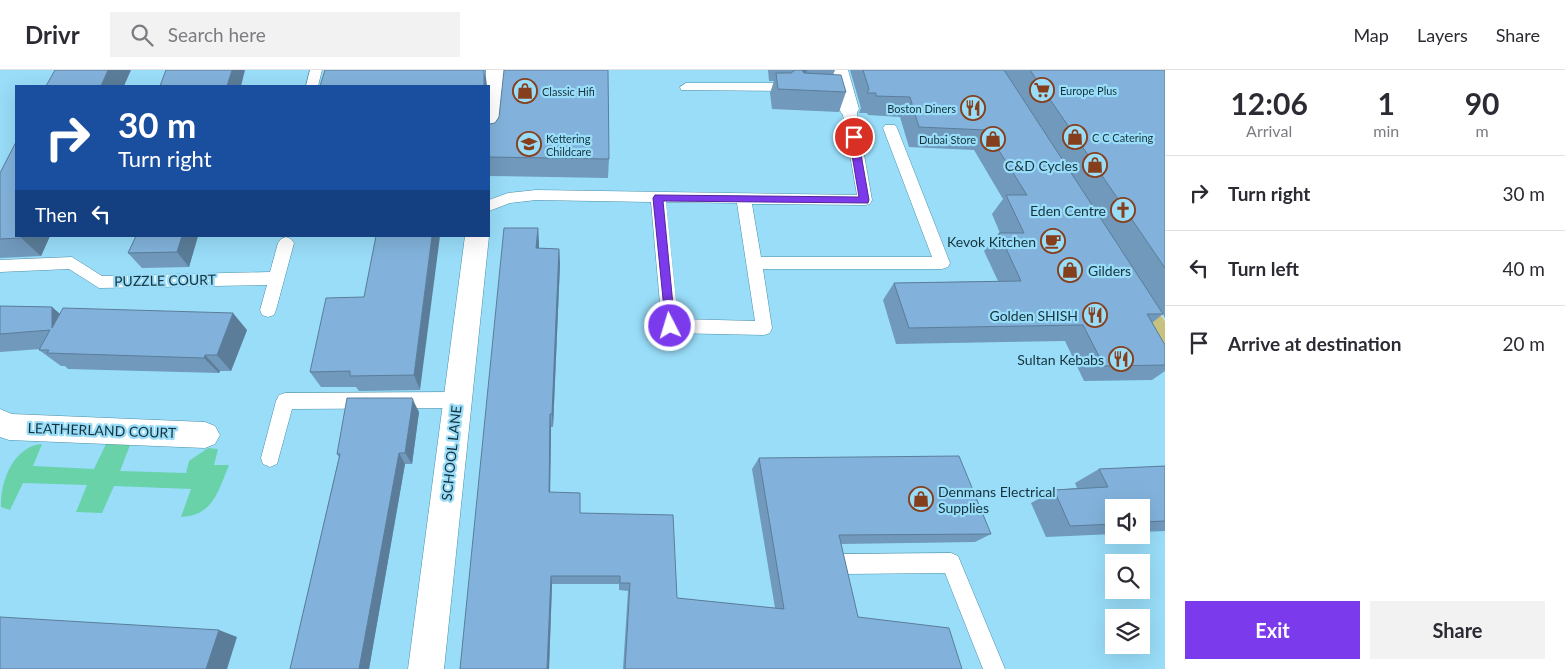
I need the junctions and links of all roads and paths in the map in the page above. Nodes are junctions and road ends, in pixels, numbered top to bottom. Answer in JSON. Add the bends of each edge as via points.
{"nodes":[{"id":1,"x":316,"y":70,"type":"edge"},
{"id":2,"x":496,"y":70,"type":"edge"},
{"id":3,"x":838,"y":70,"type":"edge"},
{"id":4,"x":312,"y":85,"type":"edge"},
{"id":5,"x":686,"y":87,"type":"dead end"},
{"id":6,"x":785,"y":87,"type":"edge"},
{"id":7,"x":840,"y":96,"type":"joint"},
{"id":8,"x":490,"y":127,"type":"edge"},
{"id":9,"x":890,"y":128,"type":"dead end"},
{"id":10,"x":658,"y":198,"type":"junction"},
{"id":11,"x":744,"y":198,"type":"junction"},
{"id":12,"x":490,"y":206,"type":"edge"},
{"id":13,"x":477,"y":237,"type":"edge"},
{"id":14,"x":286,"y":243,"type":"dead end"},
{"id":15,"x":754,"y":263,"type":"junction"},
{"id":16,"x":0,"y":266,"type":"edge"},
{"id":17,"x":1123,"y":277,"type":"edge"},
{"id":18,"x":277,"y":278,"type":"junction"},
{"id":19,"x":268,"y":310,"type":"dead end"},
{"id":20,"x":1165,"y":343,"type":"edge"},
{"id":21,"x":456,"y":400,"type":"junction"},
{"id":22,"x":0,"y":422,"type":"edge"},
{"id":23,"x":205,"y":435,"type":"dead end"},
{"id":24,"x":270,"y":458,"type":"dead end"},
{"id":25,"x":844,"y":564,"type":"edge"},
{"id":26,"x":426,"y":669,"type":"edge"},
{"id":27,"x":994,"y":669,"type":"edge"}],
"edges":[{"from":1,"to":4,"type":"lane"},
{"from":2,"to":8,"type":"street"},
{"from":3,"to":7,"type":"street"},
{"from":5,"to":6,"type":"lane"},
{"from":7,"to":11,"type":"lane","via":[[865,200]]},
{"from":9,"to":15,"type":"lane","via":[[942,263]]},
{"from":10,"to":11,"type":"lane"},
{"from":10,"to":12,"type":"lane","via":[[536,195],[508,198]]},
{"from":10,"to":15,"type":"lane","via":[[670,326],[764,328]]},
{"from":11,"to":15,"type":"lane"},
{"from":13,"to":21,"type":"street","name":"SCHOOL LANE"},
{"from":14,"to":18,"type":"lane"},
{"from":16,"to":18,"type":"lane","name":"PUZZLE COURT","via":[[72,263],[98,282]]},
{"from":17,"to":20,"type":"main road"},
{"from":18,"to":19,"type":"lane"},
{"from":21,"to":24,"type":"lane","via":[[285,401]]},
{"from":21,"to":26,"type":"street","name":"SCHOOL LANE"},
{"from":22,"to":23,"type":"street","name":"LEATHERLAND COURT","via":[[9,427]]},
{"from":25,"to":27,"type":"lane","via":[[951,562]]}]}
